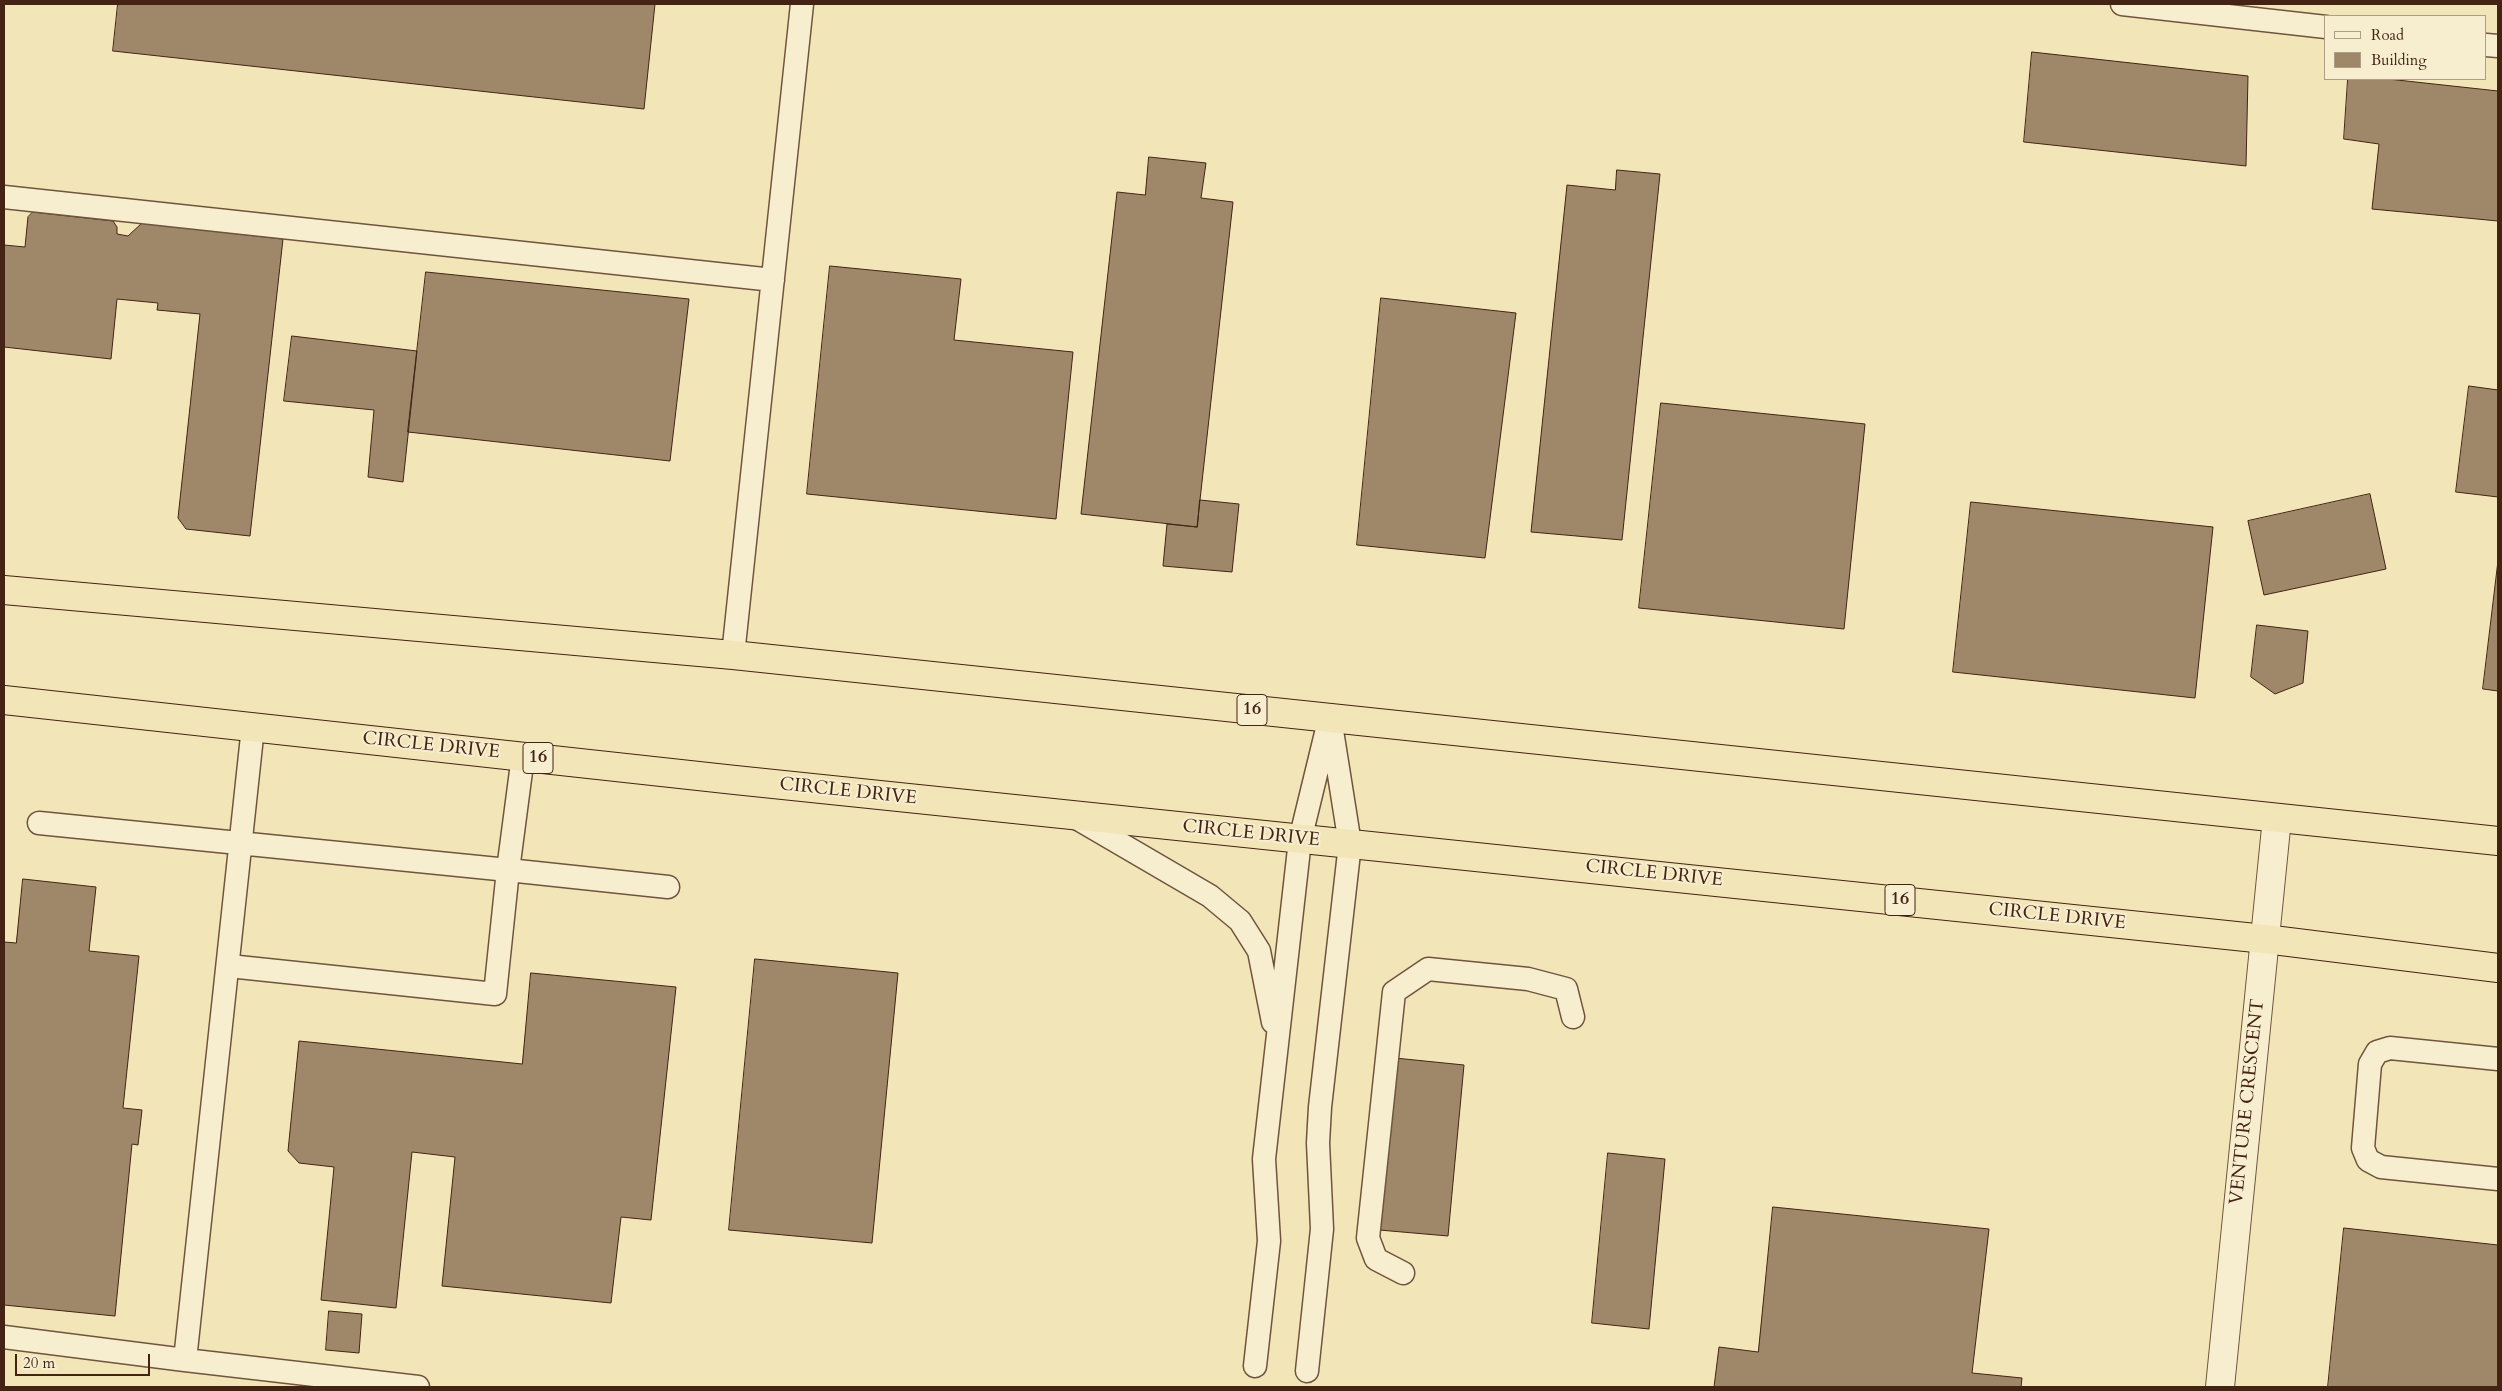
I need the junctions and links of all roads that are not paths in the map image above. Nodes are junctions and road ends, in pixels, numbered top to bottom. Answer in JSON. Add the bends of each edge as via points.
{"nodes":[{"id":1,"x":802,"y":4,"type":"edge"},
{"id":2,"x":2122,"y":4,"type":"edge"},
{"id":3,"x":2324,"y":27,"type":"edge"},
{"id":4,"x":4,"y":197,"type":"edge"},
{"id":5,"x":773,"y":280,"type":"junction"},
{"id":6,"x":4,"y":590,"type":"edge"},
{"id":7,"x":733,"y":655,"type":"junction"},
{"id":8,"x":4,"y":700,"type":"edge"},
{"id":9,"x":1330,"y":718,"type":"junction"},
{"id":10,"x":253,"y":727,"type":"junction"},
{"id":11,"x":523,"y":756,"type":"junction"},
{"id":12,"x":1073,"y":816,"type":"junction"},
{"id":13,"x":2277,"y":818,"type":"junction"},
{"id":14,"x":39,"y":823,"type":"dead end"},
{"id":15,"x":1300,"y":840,"type":"junction"},
{"id":16,"x":2498,"y":841,"type":"edge"},
{"id":17,"x":240,"y":844,"type":"junction"},
{"id":18,"x":1350,"y":844,"type":"junction"},
{"id":19,"x":508,"y":870,"type":"junction"},
{"id":20,"x":668,"y":887,"type":"dead end"},
{"id":21,"x":2265,"y":939,"type":"junction"},
{"id":22,"x":228,"y":966,"type":"junction"},
{"id":23,"x":2498,"y":968,"type":"edge"},
{"id":24,"x":1573,"y":1017,"type":"dead end"},
{"id":25,"x":1277,"y":1043,"type":"junction"},
{"id":26,"x":2498,"y":1059,"type":"edge"},
{"id":27,"x":2498,"y":1179,"type":"edge"},
{"id":28,"x":1403,"y":1273,"type":"dead end"},
{"id":29,"x":4,"y":1337,"type":"edge"},
{"id":30,"x":185,"y":1360,"type":"junction"},
{"id":31,"x":1255,"y":1366,"type":"dead end"},
{"id":32,"x":1307,"y":1371,"type":"dead end"},
{"id":33,"x":418,"y":1387,"type":"edge"},
{"id":34,"x":2220,"y":1387,"type":"edge"}],
"edges":[{"from":1,"to":5,"type":"lane"},
{"from":2,"to":3,"type":"lane"},
{"from":4,"to":5,"type":"lane"},
{"from":5,"to":7,"type":"lane"},
{"from":6,"to":7,"type":"highway","number":"16"},
{"from":7,"to":9,"type":"highway","number":"16"},
{"from":8,"to":10,"type":"highway","name":"CIRCLE DRIVE","number":"16"},
{"from":9,"to":13,"type":"highway","number":"16"},
{"from":9,"to":15,"type":"lane"},
{"from":9,"to":18,"type":"lane"},
{"from":10,"to":11,"type":"highway","name":"CIRCLE DRIVE","number":"16"},
{"from":10,"to":17,"type":"lane"},
{"from":11,"to":12,"type":"highway","name":"CIRCLE DRIVE","number":"16"},
{"from":11,"to":19,"type":"lane"},
{"from":12,"to":15,"type":"highway","name":"CIRCLE DRIVE","number":"16"},
{"from":12,"to":25,"type":"lane","via":[[1210,896],[1240,921],[1259,951]]},
{"from":13,"to":16,"type":"highway","number":"16"},
{"from":13,"to":21,"type":"street","name":"VENTURE CRESCENT"},
{"from":14,"to":17,"type":"lane"},
{"from":15,"to":18,"type":"highway","name":"CIRCLE DRIVE","number":"16"},
{"from":15,"to":25,"type":"lane"},
{"from":17,"to":19,"type":"lane"},
{"from":17,"to":22,"type":"lane"},
{"from":18,"to":21,"type":"highway","name":"CIRCLE DRIVE","number":"16"},
{"from":18,"to":32,"type":"lane","via":[[1320,1107],[1318,1143],[1322,1229]]},
{"from":19,"to":20,"type":"lane"},
{"from":19,"to":22,"type":"lane","via":[[494,994]]},
{"from":21,"to":23,"type":"highway","name":"CIRCLE DRIVE","number":"16"},
{"from":21,"to":34,"type":"street","name":"VENTURE CRESCENT"},
{"from":22,"to":30,"type":"lane"},
{"from":24,"to":28,"type":"lane","via":[[1566,989],[1528,979],[1428,969],[1394,992],[1368,1238],[1376,1259]]},
{"from":25,"to":31,"type":"lane","via":[[1264,1159],[1269,1241]]},
{"from":26,"to":27,"type":"lane","via":[[2390,1048],[2377,1052],[2370,1064],[2363,1148],[2368,1160],[2381,1167]]},
{"from":29,"to":30,"type":"lane"},
{"from":30,"to":33,"type":"lane"}]}
